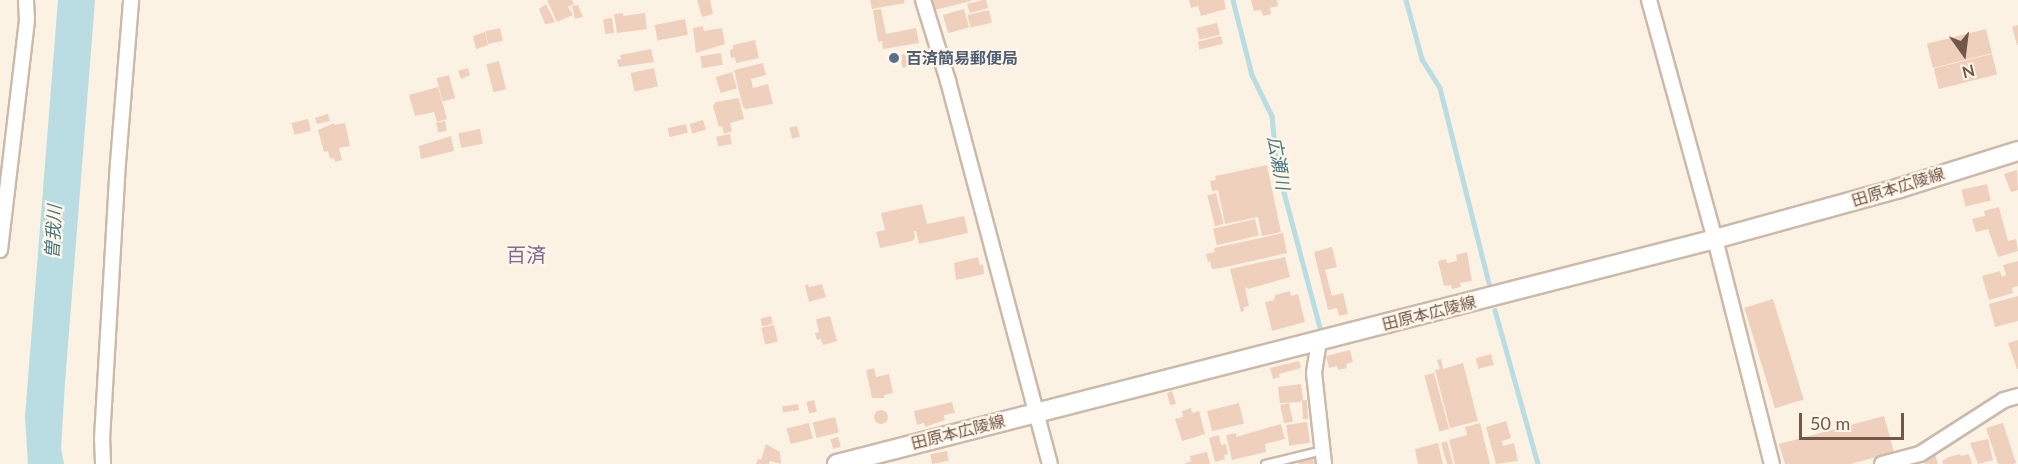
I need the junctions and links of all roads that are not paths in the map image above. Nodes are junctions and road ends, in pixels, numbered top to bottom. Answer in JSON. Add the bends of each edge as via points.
{"nodes":[{"id":1,"x":26,"y":0,"type":"edge"},
{"id":2,"x":131,"y":0,"type":"edge"},
{"id":3,"x":923,"y":0,"type":"edge"},
{"id":4,"x":1648,"y":0,"type":"edge"},
{"id":5,"x":2018,"y":151,"type":"edge"},
{"id":6,"x":1715,"y":239,"type":"junction"},
{"id":7,"x":0,"y":250,"type":"edge"},
{"id":8,"x":1319,"y":341,"type":"junction"},
{"id":9,"x":2018,"y":396,"type":"edge"},
{"id":10,"x":1036,"y":412,"type":"junction"},
{"id":11,"x":1318,"y":450,"type":"junction"},
{"id":12,"x":103,"y":464,"type":"edge"},
{"id":13,"x":837,"y":464,"type":"edge"},
{"id":14,"x":1050,"y":464,"type":"edge"},
{"id":15,"x":1265,"y":464,"type":"edge"},
{"id":16,"x":1324,"y":464,"type":"edge"},
{"id":17,"x":1772,"y":464,"type":"edge"},
{"id":18,"x":1882,"y":464,"type":"edge"}],
"edges":[{"from":1,"to":7,"type":"street","via":[[27,20]]},
{"from":2,"to":12,"type":"street","via":[[118,163]]},
{"from":3,"to":10,"type":"street"},
{"from":4,"to":6,"type":"street"},
{"from":5,"to":6,"type":"main road","name":"田原本広陵線"},
{"from":6,"to":8,"type":"main road","name":"田原本広陵線"},
{"from":6,"to":17,"type":"street"},
{"from":8,"to":10,"type":"main road","name":"田原本広陵線"},
{"from":8,"to":11,"type":"street","via":[[1314,373]]},
{"from":9,"to":18,"type":"street","via":[[2004,400],[1920,454]]},
{"from":10,"to":13,"type":"main road","name":"田原本広陵線"},
{"from":10,"to":14,"type":"street"},
{"from":11,"to":15,"type":"lane"},
{"from":11,"to":16,"type":"street"}]}
